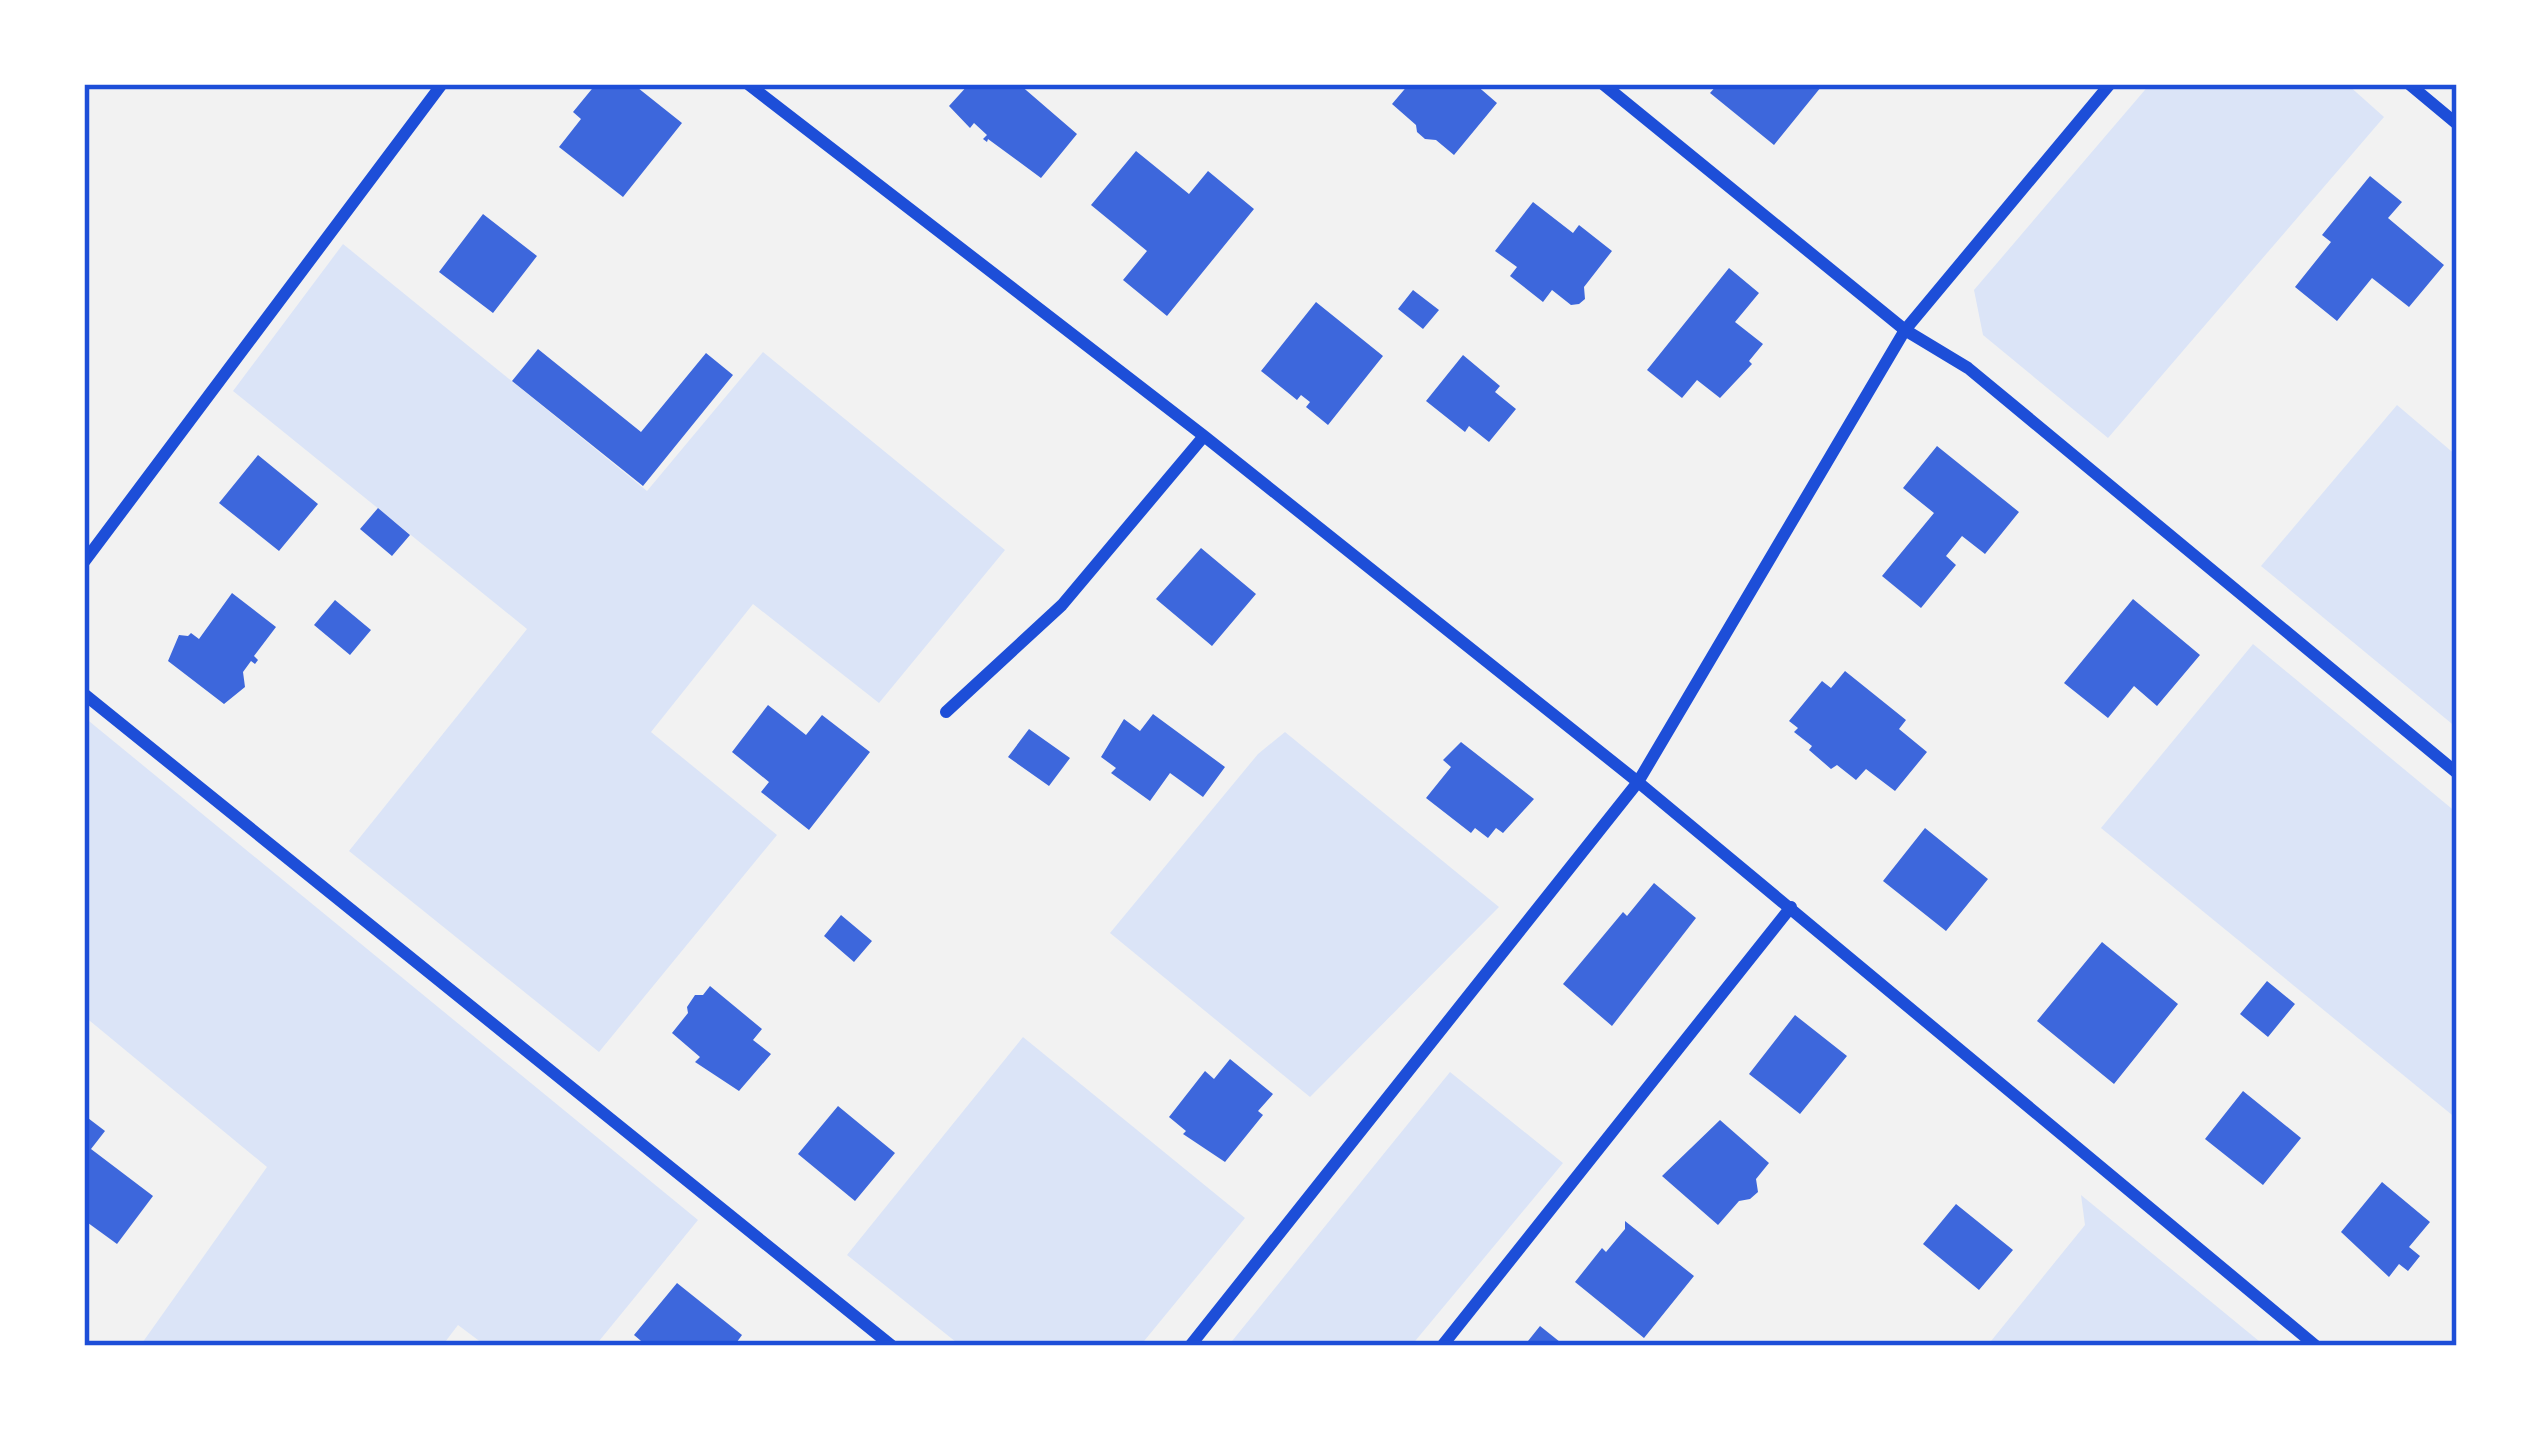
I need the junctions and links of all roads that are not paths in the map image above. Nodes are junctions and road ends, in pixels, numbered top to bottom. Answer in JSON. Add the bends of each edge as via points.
{"nodes":[{"id":1,"x":442,"y":84,"type":"edge"},
{"id":2,"x":748,"y":84,"type":"edge"},
{"id":3,"x":1603,"y":84,"type":"edge"},
{"id":4,"x":2110,"y":84,"type":"edge"},
{"id":5,"x":2409,"y":84,"type":"edge"},
{"id":6,"x":2457,"y":124,"type":"edge"},
{"id":7,"x":1905,"y":330,"type":"junction"},
{"id":8,"x":1204,"y":436,"type":"junction"},
{"id":9,"x":84,"y":562,"type":"edge"},
{"id":10,"x":84,"y":694,"type":"edge"},
{"id":11,"x":946,"y":712,"type":"dead end"},
{"id":12,"x":2457,"y":773,"type":"edge"},
{"id":13,"x":1638,"y":782,"type":"junction"},
{"id":14,"x":1791,"y":908,"type":"junction"},
{"id":15,"x":892,"y":1346,"type":"edge"},
{"id":16,"x":1190,"y":1346,"type":"edge"},
{"id":17,"x":1442,"y":1346,"type":"edge"},
{"id":18,"x":2316,"y":1346,"type":"edge"}],
"edges":[{"from":1,"to":9,"type":"street"},
{"from":2,"to":8,"type":"street"},
{"from":3,"to":7,"type":"street"},
{"from":4,"to":7,"type":"street"},
{"from":5,"to":6,"type":"street"},
{"from":7,"to":12,"type":"street","via":[[1968,368]]},
{"from":7,"to":13,"type":"street"},
{"from":8,"to":11,"type":"street","via":[[1061,605]]},
{"from":8,"to":13,"type":"street"},
{"from":10,"to":15,"type":"street"},
{"from":13,"to":14,"type":"street"},
{"from":13,"to":16,"type":"street"},
{"from":14,"to":17,"type":"street"},
{"from":14,"to":18,"type":"street"}]}
